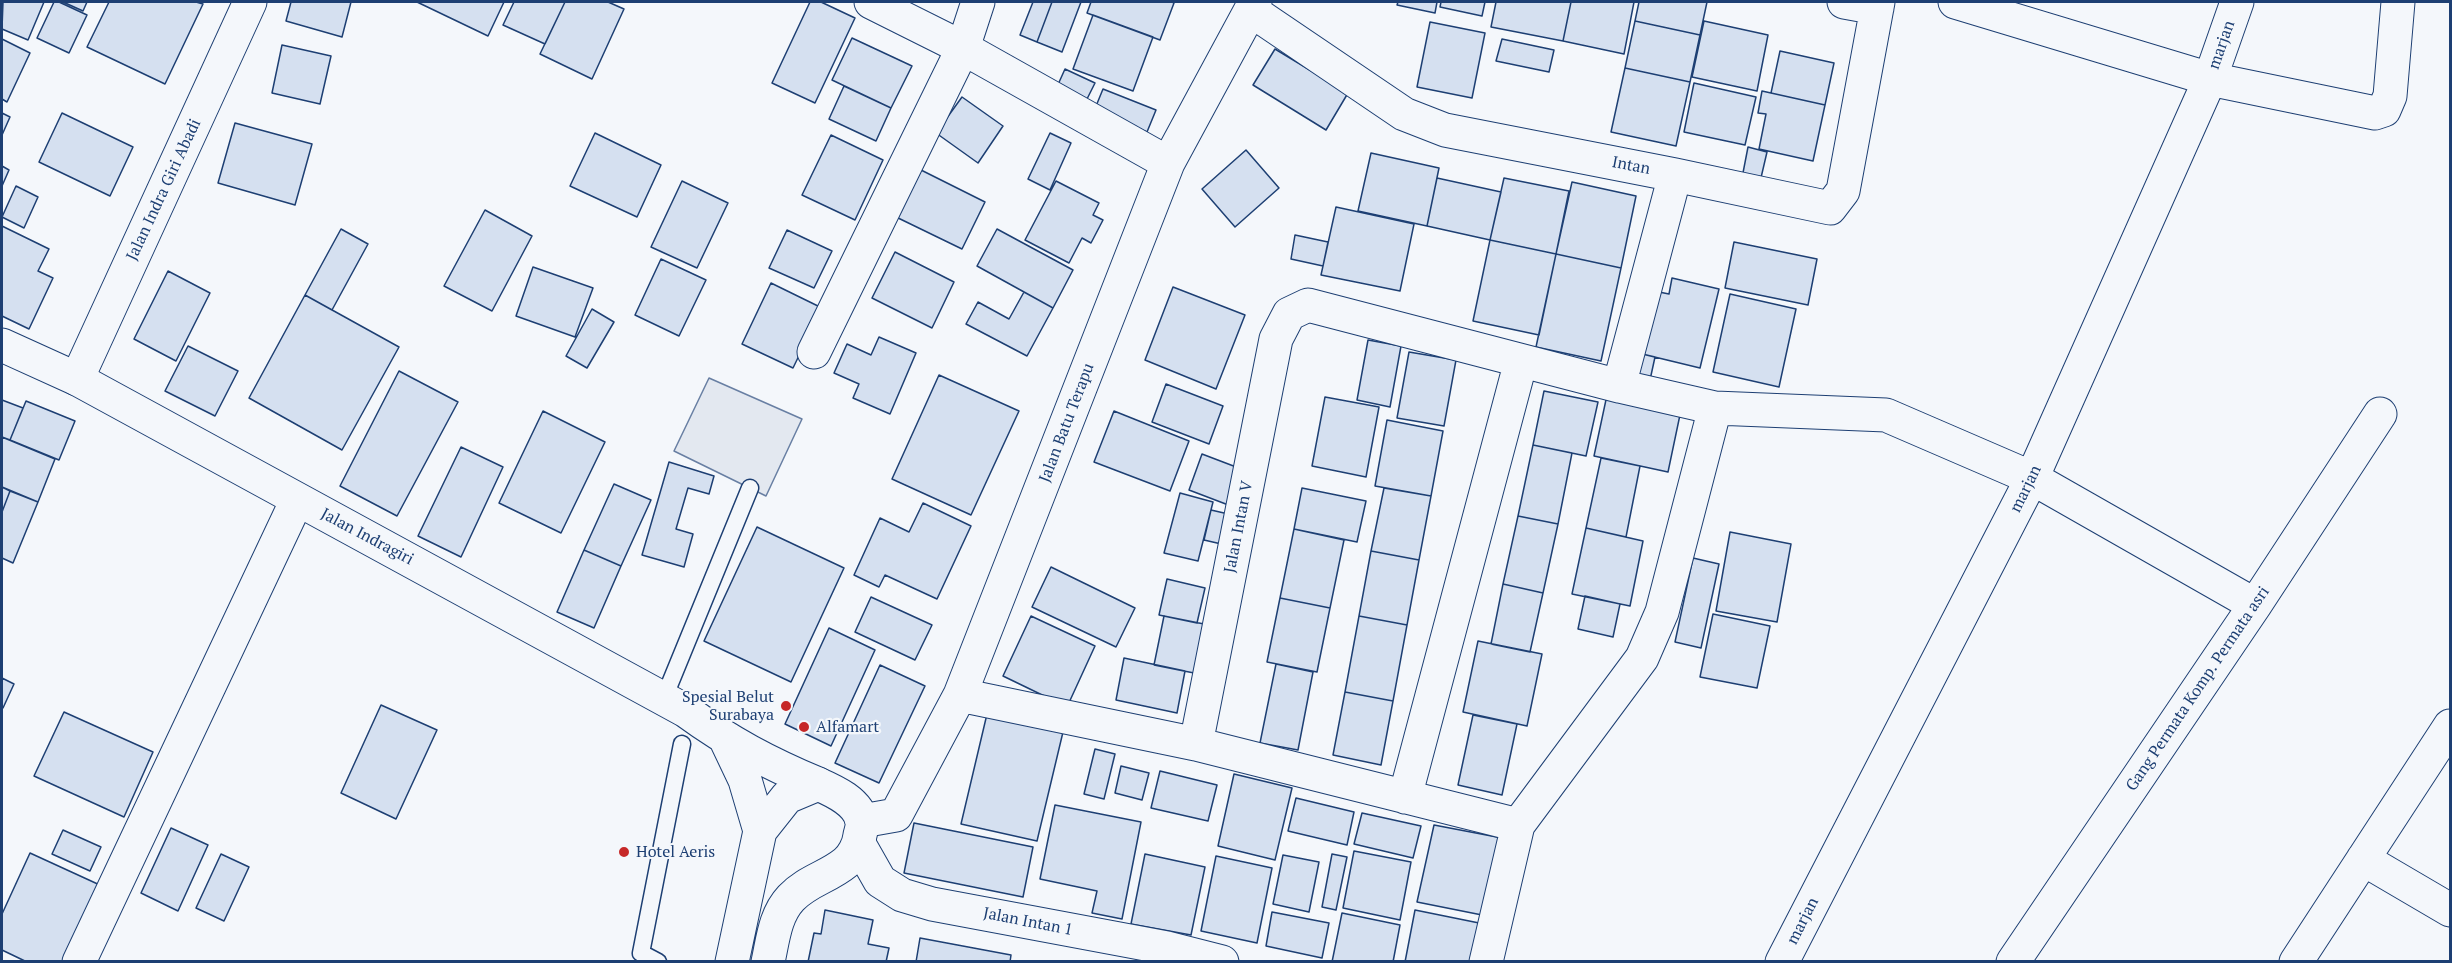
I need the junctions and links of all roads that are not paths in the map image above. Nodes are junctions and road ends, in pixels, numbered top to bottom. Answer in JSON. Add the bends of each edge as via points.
{"nodes":[{"id":1,"x":250,"y":2,"type":"edge"},
{"id":2,"x":871,"y":2,"type":"edge"},
{"id":3,"x":978,"y":2,"type":"edge"},
{"id":4,"x":1844,"y":2,"type":"edge"},
{"id":5,"x":1955,"y":2,"type":"edge"},
{"id":6,"x":2236,"y":2,"type":"edge"},
{"id":7,"x":2398,"y":2,"type":"edge"},
{"id":8,"x":1877,"y":5,"type":"edge"},
{"id":9,"x":1254,"y":6,"type":"edge"},
{"id":10,"x":963,"y":48,"type":"junction"},
{"id":11,"x":2210,"y":79,"type":"junction"},
{"id":12,"x":1168,"y":163,"type":"junction"},
{"id":13,"x":1675,"y":175,"type":"junction"},
{"id":14,"x":2,"y":345,"type":"edge"},
{"id":15,"x":814,"y":352,"type":"dead end"},
{"id":16,"x":1521,"y":360,"type":"junction"},
{"id":17,"x":77,"y":379,"type":"junction"},
{"id":18,"x":1620,"y":386,"type":"junction"},
{"id":19,"x":1715,"y":408,"type":"junction"},
{"id":20,"x":2380,"y":414,"type":"dead end"},
{"id":21,"x":2032,"y":478,"type":"junction"},
{"id":22,"x":750,"y":488,"type":"dead end"},
{"id":23,"x":297,"y":500,"type":"junction"},
{"id":24,"x":2255,"y":605,"type":"junction"},
{"id":25,"x":960,"y":695,"type":"junction"},
{"id":26,"x":664,"y":698,"type":"junction"},
{"id":27,"x":2451,"y":726,"type":"edge"},
{"id":28,"x":726,"y":740,"type":"junction"},
{"id":29,"x":682,"y":744,"type":"dead end"},
{"id":30,"x":1196,"y":744,"type":"junction"},
{"id":31,"x":818,"y":784,"type":"junction"},
{"id":32,"x":1405,"y":797,"type":"junction"},
{"id":33,"x":1518,"y":825,"type":"junction"},
{"id":34,"x":760,"y":831,"type":"junction"},
{"id":35,"x":861,"y":832,"type":"junction"},
{"id":36,"x":2363,"y":859,"type":"junction"},
{"id":37,"x":2451,"y":910,"type":"edge"},
{"id":38,"x":1165,"y":955,"type":"edge"},
{"id":39,"x":79,"y":962,"type":"edge"},
{"id":40,"x":658,"y":962,"type":"edge"},
{"id":41,"x":732,"y":962,"type":"edge"},
{"id":42,"x":768,"y":962,"type":"edge"},
{"id":43,"x":1222,"y":962,"type":"edge"},
{"id":44,"x":1486,"y":962,"type":"edge"},
{"id":45,"x":1782,"y":962,"type":"edge"},
{"id":46,"x":2013,"y":962,"type":"edge"},
{"id":47,"x":2296,"y":962,"type":"edge"}],
"edges":[{"from":1,"to":17,"type":"street","name":"Jalan Indra Giri Abadi"},
{"from":2,"to":10,"type":"street"},
{"from":3,"to":10,"type":"street"},
{"from":4,"to":8,"type":"street"},
{"from":5,"to":11,"type":"street"},
{"from":6,"to":11,"type":"street","name":"marjan"},
{"from":7,"to":11,"type":"street","via":[[2390,96],[2384,110],[2375,113]]},
{"from":8,"to":13,"type":"street","name":"Intan","via":[[1843,192],[1830,208]]},
{"from":9,"to":12,"type":"street","name":"Jalan Batu Terapu"},
{"from":9,"to":13,"type":"street","name":"Intan","via":[[1404,114],[1445,130]]},
{"from":10,"to":12,"type":"street"},
{"from":10,"to":15,"type":"street"},
{"from":11,"to":21,"type":"street","name":"marjan"},
{"from":12,"to":25,"type":"street","name":"Jalan Batu Terapu"},
{"from":13,"to":18,"type":"street"},
{"from":14,"to":17,"type":"street","name":"Jalan Indragiri"},
{"from":16,"to":18,"type":"street"},
{"from":16,"to":30,"type":"street","name":"Jalan Intan V","via":[[1308,305],[1289,314],[1276,339]]},
{"from":16,"to":32,"type":"street"},
{"from":17,"to":23,"type":"street","name":"Jalan Indragiri"},
{"from":18,"to":19,"type":"street"},
{"from":19,"to":21,"type":"street","via":[[1886,415]]},
{"from":19,"to":33,"type":"street","via":[[1662,612],[1642,658]]},
{"from":20,"to":24,"type":"street","name":"Gang Permata Komp. Permata asri"},
{"from":21,"to":24,"type":"street"},
{"from":21,"to":45,"type":"street","name":"marjan"},
{"from":22,"to":26,"type":"lane"},
{"from":23,"to":26,"type":"street","name":"Jalan Indragiri"},
{"from":23,"to":39,"type":"street"},
{"from":24,"to":46,"type":"street","name":"Gang Permata Komp. Permata asri"},
{"from":25,"to":30,"type":"street"},
{"from":25,"to":35,"type":"street","name":"Jalan Batu Terapu","via":[[896,815]]},
{"from":26,"to":28,"type":"street","name":"Jalan Indragiri"},
{"from":27,"to":36,"type":"street"},
{"from":28,"to":31,"type":"street","name":"Jalan Indragiri"},
{"from":28,"to":34,"type":"street","name":"Jalan Indragiri","via":[[745,780]]},
{"from":29,"to":40,"type":"lane","via":[[641,953]]},
{"from":30,"to":32,"type":"street"},
{"from":31,"to":34,"type":"street","via":[[787,797]]},
{"from":31,"to":35,"type":"street","name":"Jalan Intan 1","via":[[851,803]]},
{"from":32,"to":33,"type":"street"},
{"from":33,"to":44,"type":"street"},
{"from":34,"to":41,"type":"street"},
{"from":35,"to":38,"type":"street","name":"Jalan Intan 1","via":[[880,881],[902,895]]},
{"from":35,"to":42,"type":"street","via":[[847,862],[790,898],[777,919]]},
{"from":36,"to":37,"type":"street"},
{"from":36,"to":47,"type":"street"},
{"from":38,"to":43,"type":"street","name":"Jalan Intan 1"}]}
